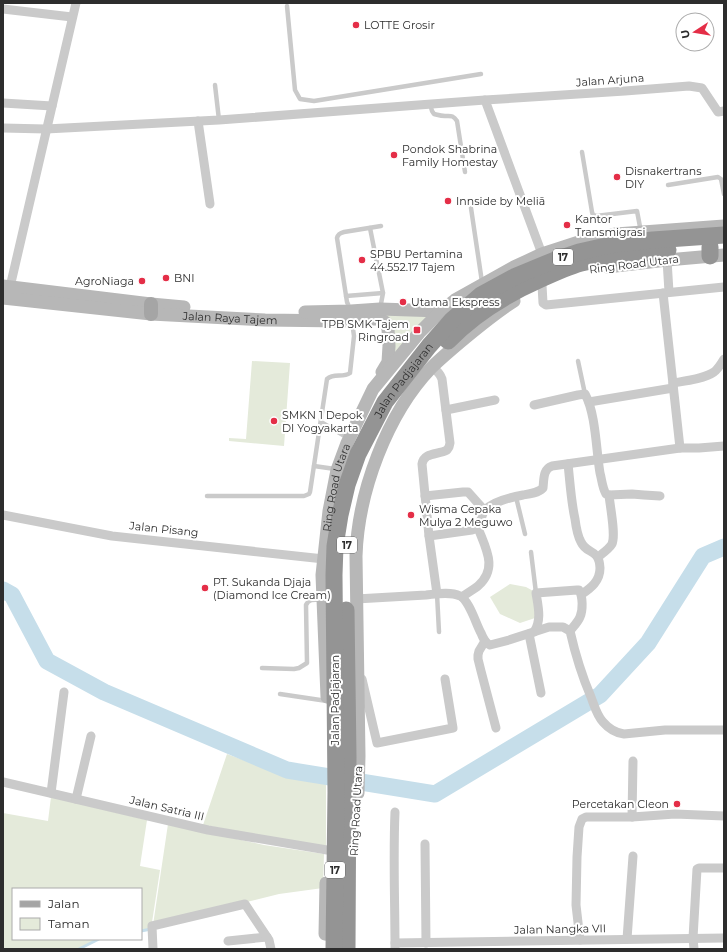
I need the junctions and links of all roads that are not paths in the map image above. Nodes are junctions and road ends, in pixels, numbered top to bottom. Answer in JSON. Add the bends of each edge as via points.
{"nodes":[{"id":1,"x":76,"y":3,"type":"edge"},
{"id":2,"x":287,"y":6,"type":"dead end"},
{"id":3,"x":3,"y":9,"type":"edge"},
{"id":4,"x":72,"y":17,"type":"junction"},
{"id":5,"x":481,"y":74,"type":"dead end"},
{"id":6,"x":215,"y":85,"type":"dead end"},
{"id":7,"x":485,"y":100,"type":"junction"},
{"id":8,"x":3,"y":102,"type":"edge"},
{"id":9,"x":430,"y":104,"type":"junction"},
{"id":10,"x":52,"y":106,"type":"junction"},
{"id":11,"x":724,"y":111,"type":"edge"},
{"id":12,"x":219,"y":120,"type":"junction"},
{"id":13,"x":198,"y":121,"type":"junction"},
{"id":14,"x":3,"y":128,"type":"edge"},
{"id":15,"x":46,"y":129,"type":"junction"},
{"id":16,"x":582,"y":152,"type":"dead end"},
{"id":17,"x":465,"y":172,"type":"dead end"},
{"id":18,"x":668,"y":185,"type":"dead end"},
{"id":19,"x":724,"y":194,"type":"edge"},
{"id":20,"x":210,"y":204,"type":"dead end"},
{"id":21,"x":470,"y":208,"type":"dead end"},
{"id":22,"x":381,"y":226,"type":"dead end"},
{"id":23,"x":724,"y":226,"type":"edge"},
{"id":24,"x":370,"y":228,"type":"junction"},
{"id":25,"x":641,"y":232,"type":"junction"},
{"id":26,"x":724,"y":234,"type":"edge"},
{"id":27,"x":717,"y":251,"type":"edge"},
{"id":28,"x":542,"y":254,"type":"junction"},
{"id":29,"x":667,"y":260,"type":"junction"},
{"id":30,"x":482,"y":284,"type":"junction"},
{"id":31,"x":542,"y":285,"type":"junction"},
{"id":32,"x":724,"y":287,"type":"edge"},
{"id":33,"x":5,"y":290,"type":"edge"},
{"id":34,"x":383,"y":293,"type":"junction"},
{"id":35,"x":666,"y":293,"type":"junction"},
{"id":36,"x":346,"y":296,"type":"junction"},
{"id":37,"x":441,"y":311,"type":"junction"},
{"id":38,"x":378,"y":314,"type":"junction"},
{"id":39,"x":351,"y":315,"type":"junction"},
{"id":40,"x":724,"y":360,"type":"edge"},
{"id":41,"x":578,"y":361,"type":"dead end"},
{"id":42,"x":432,"y":367,"type":"junction"},
{"id":43,"x":673,"y":386,"type":"junction"},
{"id":44,"x":373,"y":389,"type":"junction"},
{"id":45,"x":587,"y":398,"type":"junction"},
{"id":46,"x":495,"y":400,"type":"dead end"},
{"id":47,"x":534,"y":404,"type":"dead end"},
{"id":48,"x":446,"y":410,"type":"junction"},
{"id":49,"x":321,"y":422,"type":"junction"},
{"id":50,"x":349,"y":439,"type":"junction"},
{"id":51,"x":724,"y":446,"type":"edge"},
{"id":52,"x":680,"y":448,"type":"junction"},
{"id":53,"x":598,"y":460,"type":"junction"},
{"id":54,"x":568,"y":464,"type":"junction"},
{"id":55,"x":314,"y":466,"type":"junction"},
{"id":56,"x":337,"y":470,"type":"junction"},
{"id":57,"x":609,"y":495,"type":"junction"},
{"id":58,"x":207,"y":496,"type":"dead end"},
{"id":59,"x":425,"y":496,"type":"junction"},
{"id":60,"x":660,"y":496,"type":"dead end"},
{"id":61,"x":516,"y":497,"type":"junction"},
{"id":62,"x":485,"y":510,"type":"junction"},
{"id":63,"x":3,"y":515,"type":"edge"},
{"id":64,"x":478,"y":528,"type":"junction"},
{"id":65,"x":525,"y":534,"type":"dead end"},
{"id":66,"x":429,"y":536,"type":"junction"},
{"id":67,"x":531,"y":552,"type":"dead end"},
{"id":68,"x":598,"y":557,"type":"junction"},
{"id":69,"x":324,"y":559,"type":"junction"},
{"id":70,"x":536,"y":592,"type":"junction"},
{"id":71,"x":437,"y":594,"type":"junction"},
{"id":72,"x":582,"y":594,"type":"junction"},
{"id":73,"x":462,"y":597,"type":"junction"},
{"id":74,"x":356,"y":599,"type":"junction"},
{"id":75,"x":323,"y":600,"type":"junction"},
{"id":76,"x":570,"y":631,"type":"junction"},
{"id":77,"x":439,"y":632,"type":"dead end"},
{"id":78,"x":531,"y":633,"type":"junction"},
{"id":79,"x":485,"y":641,"type":"junction"},
{"id":80,"x":330,"y":651,"type":"junction"},
{"id":81,"x":357,"y":654,"type":"junction"},
{"id":82,"x":262,"y":668,"type":"dead end"},
{"id":83,"x":446,"y":679,"type":"dead end"},
{"id":84,"x":64,"y":692,"type":"dead end"},
{"id":85,"x":541,"y":693,"type":"dead end"},
{"id":86,"x":280,"y":694,"type":"dead end"},
{"id":87,"x":327,"y":701,"type":"junction"},
{"id":88,"x":496,"y":728,"type":"dead end"},
{"id":89,"x":724,"y":730,"type":"edge"},
{"id":90,"x":91,"y":736,"type":"dead end"},
{"id":91,"x":343,"y":756,"type":"junction"},
{"id":92,"x":633,"y":761,"type":"dead end"},
{"id":93,"x":3,"y":782,"type":"edge"},
{"id":94,"x":343,"y":792,"type":"junction"},
{"id":95,"x":51,"y":793,"type":"junction"},
{"id":96,"x":76,"y":799,"type":"junction"},
{"id":97,"x":395,"y":812,"type":"dead end"},
{"id":98,"x":724,"y":816,"type":"edge"},
{"id":99,"x":632,"y":817,"type":"junction"},
{"id":100,"x":425,"y":844,"type":"dead end"},
{"id":101,"x":327,"y":850,"type":"junction"},
{"id":102,"x":632,"y":856,"type":"dead end"},
{"id":103,"x":724,"y":868,"type":"edge"},
{"id":104,"x":267,"y":937,"type":"junction"},
{"id":105,"x":693,"y":938,"type":"junction"},
{"id":106,"x":724,"y":938,"type":"edge"},
{"id":107,"x":580,"y":940,"type":"junction"},
{"id":108,"x":627,"y":940,"type":"junction"},
{"id":109,"x":228,"y":941,"type":"dead end"},
{"id":110,"x":330,"y":942,"type":"edge"},
{"id":111,"x":426,"y":943,"type":"junction"},
{"id":112,"x":395,"y":946,"type":"edge"},
{"id":113,"x":452,"y":946,"type":"edge"},
{"id":114,"x":153,"y":949,"type":"edge"},
{"id":115,"x":271,"y":949,"type":"edge"},
{"id":116,"x":347,"y":949,"type":"edge"},
{"id":117,"x":354,"y":949,"type":"edge"},
{"id":118,"x":694,"y":949,"type":"edge"}],
"edges":[{"from":1,"to":4,"type":"street"},
{"from":2,"to":5,"type":"lane","via":[[295,90],[300,98],[314,101]]},
{"from":3,"to":4,"type":"street"},
{"from":4,"to":10,"type":"street"},
{"from":6,"to":12,"type":"lane"},
{"from":7,"to":9,"type":"street"},
{"from":7,"to":11,"type":"street","name":"Jalan Arjuna","via":[[689,86],[702,88],[718,112]]},
{"from":7,"to":28,"type":"street"},
{"from":8,"to":10,"type":"street"},
{"from":9,"to":12,"type":"street"},
{"from":9,"to":17,"type":"lane","via":[[434,114],[454,116],[457,121]]},
{"from":10,"to":15,"type":"street"},
{"from":12,"to":13,"type":"street"},
{"from":13,"to":15,"type":"street"},
{"from":13,"to":20,"type":"street"},
{"from":14,"to":15,"type":"street"},
{"from":15,"to":33,"type":"street"},
{"from":16,"to":25,"type":"lane","via":[[593,215],[637,211]]},
{"from":18,"to":19,"type":"lane","via":[[718,177],[721,178]]},
{"from":21,"to":30,"type":"lane"},
{"from":22,"to":24,"type":"lane"},
{"from":23,"to":25,"type":"street","name":"Ring Road Utara"},
{"from":24,"to":34,"type":"lane"},
{"from":24,"to":36,"type":"lane","via":[[340,233],[337,238]]},
{"from":25,"to":28,"type":"street","name":"Ring Road Utara","via":[[585,240]]},
{"from":26,"to":80,"type":"highway","name":"Jalan Padjajaran","number":"17","via":[[615,244],[579,252],[516,276],[481,295],[447,326],[385,402],[358,454],[340,515],[335,546]]},
{"from":27,"to":29,"type":"street","name":"Ring Road Utara"},
{"from":27,"to":91,"type":"highway","name":"Jalan Padjajaran","number":"17","via":[[654,251],[581,263],[522,288],[488,307],[458,331],[394,405],[367,457],[351,515],[345,574]]},
{"from":28,"to":30,"type":"street","name":"Ring Road Utara"},
{"from":29,"to":31,"type":"street","name":"Ring Road Utara","via":[[582,270]]},
{"from":29,"to":35,"type":"street"},
{"from":30,"to":37,"type":"street","name":"Ring Road Utara"},
{"from":31,"to":35,"type":"street","via":[[543,303],[546,305]]},
{"from":31,"to":42,"type":"street","name":"Ring Road Utara","via":[[496,313]]},
{"from":32,"to":35,"type":"street"},
{"from":33,"to":39,"type":"street","name":"Jalan Raya Tajem","via":[[151,309],[265,320]]},
{"from":34,"to":36,"type":"lane"},
{"from":34,"to":38,"type":"lane"},
{"from":35,"to":43,"type":"street"},
{"from":36,"to":39,"type":"lane"},
{"from":37,"to":38,"type":"street","name":"Jalan Raya Tajem"},
{"from":37,"to":44,"type":"street","name":"Ring Road Utara","via":[[419,333]]},
{"from":38,"to":39,"type":"street","name":"Jalan Raya Tajem"},
{"from":38,"to":44,"type":"street","via":[[388,328],[390,346],[388,362]]},
{"from":39,"to":49,"type":"lane","via":[[354,336],[350,374],[332,375],[327,379]]},
{"from":40,"to":43,"type":"street","via":[[715,372]]},
{"from":41,"to":45,"type":"lane"},
{"from":42,"to":48,"type":"street","via":[[442,379]]},
{"from":42,"to":74,"type":"street","name":"Ring Road Utara","via":[[398,414],[369,478],[356,542]]},
{"from":43,"to":45,"type":"street"},
{"from":43,"to":52,"type":"street"},
{"from":44,"to":50,"type":"street","name":"Ring Road Utara"},
{"from":45,"to":47,"type":"street","via":[[578,395]]},
{"from":45,"to":53,"type":"street"},
{"from":46,"to":48,"type":"street"},
{"from":48,"to":59,"type":"street","via":[[450,443],[444,452],[423,459]]},
{"from":49,"to":50,"type":"lane"},
{"from":49,"to":55,"type":"lane"},
{"from":50,"to":56,"type":"street","name":"Ring Road Utara"},
{"from":51,"to":52,"type":"street"},
{"from":52,"to":53,"type":"street"},
{"from":53,"to":54,"type":"street"},
{"from":53,"to":57,"type":"street","via":[[603,489]]},
{"from":54,"to":61,"type":"street","via":[[546,469],[543,488]]},
{"from":54,"to":68,"type":"street","via":[[577,531],[585,548]]},
{"from":55,"to":56,"type":"lane"},
{"from":55,"to":58,"type":"lane","via":[[310,492],[304,496]]},
{"from":56,"to":69,"type":"street","name":"Ring Road Utara","via":[[328,511]]},
{"from":57,"to":60,"type":"street"},
{"from":57,"to":68,"type":"street","via":[[613,542]]},
{"from":59,"to":62,"type":"street","via":[[468,492]]},
{"from":59,"to":66,"type":"street"},
{"from":61,"to":62,"type":"street","via":[[494,504]]},
{"from":61,"to":65,"type":"lane"},
{"from":62,"to":64,"type":"street"},
{"from":63,"to":69,"type":"street","name":"Jalan Pisang","via":[[112,536]]},
{"from":64,"to":66,"type":"street"},
{"from":64,"to":73,"type":"street","via":[[488,553],[490,566],[478,586]]},
{"from":66,"to":71,"type":"street"},
{"from":67,"to":70,"type":"lane"},
{"from":68,"to":72,"type":"street","via":[[598,578],[593,586]]},
{"from":69,"to":75,"type":"street","name":"Ring Road Utara"},
{"from":70,"to":72,"type":"street","via":[[580,590]]},
{"from":70,"to":78,"type":"street","via":[[539,616],[536,628]]},
{"from":71,"to":73,"type":"street"},
{"from":71,"to":74,"type":"street"},
{"from":71,"to":77,"type":"lane"},
{"from":72,"to":76,"type":"street","via":[[580,618]]},
{"from":73,"to":79,"type":"street"},
{"from":74,"to":81,"type":"street","name":"Ring Road Utara"},
{"from":75,"to":80,"type":"street","name":"Ring Road Utara"},
{"from":75,"to":82,"type":"lane","via":[[310,600],[306,604],[307,663],[299,668]]},
{"from":76,"to":78,"type":"street","via":[[557,626]]},
{"from":76,"to":89,"type":"street","via":[[596,710],[610,729],[624,734],[666,730]]},
{"from":78,"to":79,"type":"street","via":[[490,645]]},
{"from":78,"to":85,"type":"street"},
{"from":79,"to":88,"type":"street","via":[[478,659]]},
{"from":80,"to":87,"type":"street","name":"Ring Road Utara"},
{"from":80,"to":91,"type":"highway","name":"Jalan Padjajaran","number":"17"},
{"from":81,"to":83,"type":"street","via":[[377,743],[453,728]]},
{"from":81,"to":91,"type":"street","name":"Ring Road Utara"},
{"from":84,"to":95,"type":"street"},
{"from":86,"to":87,"type":"lane"},
{"from":87,"to":91,"type":"street","name":"Ring Road Utara"},
{"from":90,"to":96,"type":"street"},
{"from":91,"to":94,"type":"highway","name":"Jalan Padjajaran","number":"17"},
{"from":92,"to":99,"type":"street"},
{"from":93,"to":95,"type":"street","name":"Jalan Satria III"},
{"from":94,"to":101,"type":"street"},
{"from":94,"to":110,"type":"highway","name":"Jalan Padjajaran","number":"17"},
{"from":94,"to":116,"type":"highway","name":"Jalan Padjajaran","number":"17"},
{"from":94,"to":117,"type":"highway","name":"Ring Road Utara","via":[[354,849]]},
{"from":95,"to":96,"type":"street","name":"Jalan Satria III"},
{"from":96,"to":101,"type":"street","name":"Jalan Satria III","via":[[208,830]]},
{"from":97,"to":112,"type":"street"},
{"from":98,"to":99,"type":"street","via":[[675,814]]},
{"from":99,"to":107,"type":"street","via":[[586,817],[579,827],[576,905]]},
{"from":100,"to":111,"type":"street"},
{"from":101,"to":110,"type":"street"},
{"from":102,"to":108,"type":"street"},
{"from":103,"to":105,"type":"street","via":[[697,869]]},
{"from":104,"to":109,"type":"street"},
{"from":104,"to":114,"type":"street","via":[[245,904],[152,926]]},
{"from":104,"to":115,"type":"street"},
{"from":105,"to":106,"type":"street","name":"Jalan Nangka VII"},
{"from":105,"to":108,"type":"street","name":"Jalan Nangka VII"},
{"from":105,"to":118,"type":"street"},
{"from":107,"to":108,"type":"street","name":"Jalan Nangka VII"},
{"from":107,"to":113,"type":"street","name":"Jalan Nangka VII"},
{"from":111,"to":112,"type":"street","name":"Jalan Nangka VII"},
{"from":111,"to":113,"type":"street","name":"Jalan Nangka VII"}]}
